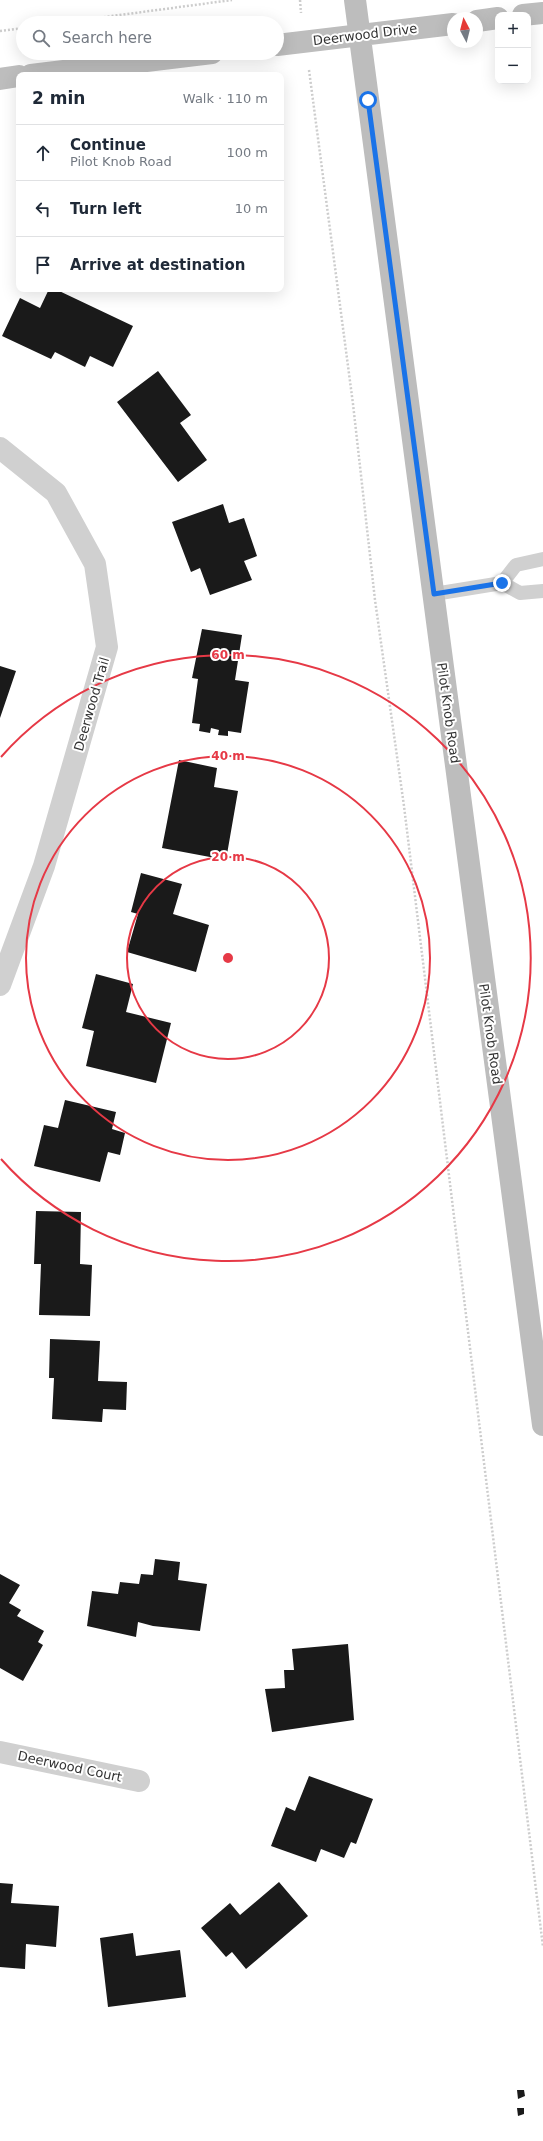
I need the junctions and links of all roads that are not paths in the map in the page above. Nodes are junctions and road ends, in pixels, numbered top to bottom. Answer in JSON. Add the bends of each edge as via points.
{"nodes":[{"id":1,"x":355,"y":0,"type":"edge"},
{"id":2,"x":543,"y":12,"type":"edge"},
{"id":3,"x":531,"y":14,"type":"edge"},
{"id":4,"x":495,"y":18,"type":"edge"},
{"id":5,"x":483,"y":20,"type":"edge"},
{"id":6,"x":447,"y":25,"type":"edge"},
{"id":7,"x":360,"y":35,"type":"junction"},
{"id":8,"x":284,"y":44,"type":"edge"},
{"id":9,"x":154,"y":60,"type":"edge"},
{"id":10,"x":55,"y":72,"type":"edge"},
{"id":11,"x":16,"y":76,"type":"edge"},
{"id":12,"x":0,"y":79,"type":"edge"},
{"id":13,"x":0,"y":448,"type":"edge"},
{"id":14,"x":543,"y":559,"type":"edge"},
{"id":15,"x":502,"y":583,"type":"junction"},
{"id":16,"x":543,"y":591,"type":"edge"},
{"id":17,"x":434,"y":594,"type":"junction"},
{"id":18,"x":0,"y":985,"type":"edge"},
{"id":19,"x":543,"y":1425,"type":"edge"},
{"id":20,"x":0,"y":1752,"type":"edge"},
{"id":21,"x":139,"y":1781,"type":"dead end"}],
"edges":[{"from":1,"to":7,"type":"main road","name":"Pilot Knob Road"},
{"from":2,"to":3,"type":"main road"},
{"from":4,"to":5,"type":"main road"},
{"from":6,"to":7,"type":"main road","name":"Deerwood Drive"},
{"from":7,"to":8,"type":"main road","name":"Deerwood Drive"},
{"from":7,"to":17,"type":"main road","name":"Pilot Knob Road"},
{"from":9,"to":10,"type":"main road"},
{"from":11,"to":12,"type":"main road"},
{"from":13,"to":18,"type":"street","name":"Deerwood Trail","via":[[56,493],[95,564],[107,647],[44,866]]},
{"from":14,"to":15,"type":"lane","via":[[516,565]]},
{"from":15,"to":16,"type":"lane","via":[[520,593]]},
{"from":15,"to":17,"type":"lane"},
{"from":17,"to":19,"type":"main road","name":"Pilot Knob Road"},
{"from":20,"to":21,"type":"street","name":"Deerwood Court"}]}
